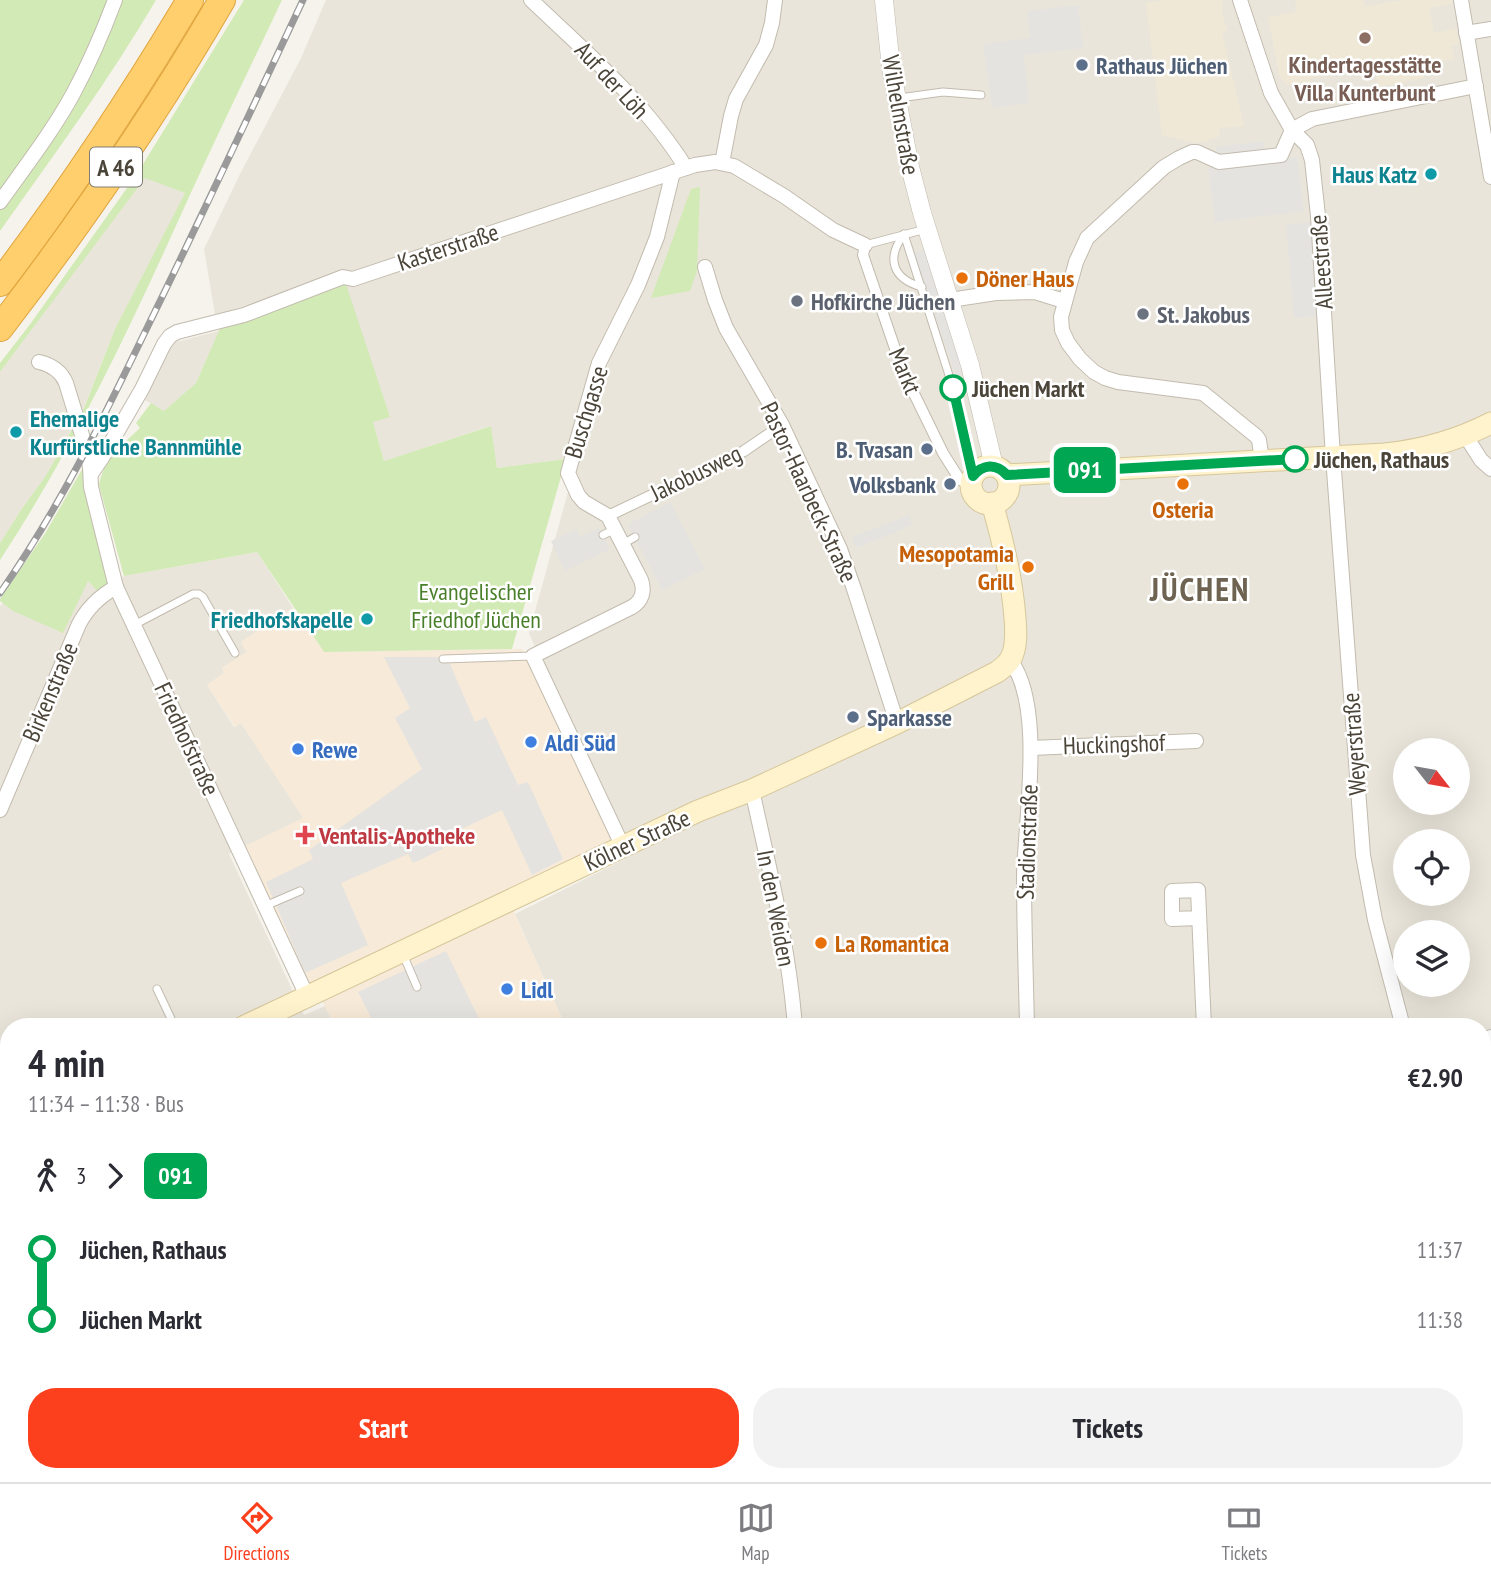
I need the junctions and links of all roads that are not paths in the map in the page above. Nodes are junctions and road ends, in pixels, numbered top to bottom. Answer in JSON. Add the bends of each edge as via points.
{"nodes":[{"id":1,"x":115,"y":0,"type":"edge"},
{"id":2,"x":190,"y":0,"type":"edge"},
{"id":3,"x":222,"y":0,"type":"edge"},
{"id":4,"x":531,"y":0,"type":"edge"},
{"id":5,"x":775,"y":0,"type":"edge"},
{"id":6,"x":884,"y":0,"type":"edge"},
{"id":7,"x":1240,"y":0,"type":"edge"},
{"id":8,"x":1461,"y":0,"type":"edge"},
{"id":9,"x":1491,"y":29,"type":"edge"},
{"id":10,"x":1466,"y":33,"type":"junction"},
{"id":11,"x":1476,"y":86,"type":"junction"},
{"id":12,"x":981,"y":96,"type":"dead end"},
{"id":13,"x":896,"y":99,"type":"junction"},
{"id":14,"x":1292,"y":130,"type":"junction"},
{"id":15,"x":722,"y":163,"type":"junction"},
{"id":16,"x":680,"y":170,"type":"junction"},
{"id":17,"x":1491,"y":177,"type":"edge"},
{"id":18,"x":0,"y":202,"type":"edge"},
{"id":19,"x":927,"y":228,"type":"junction"},
{"id":20,"x":904,"y":234,"type":"junction"},
{"id":21,"x":864,"y":245,"type":"junction"},
{"id":22,"x":705,"y":267,"type":"dead end"},
{"id":23,"x":0,"y":283,"type":"edge"},
{"id":24,"x":922,"y":287,"type":"junction"},
{"id":25,"x":950,"y":300,"type":"junction"},
{"id":26,"x":1064,"y":301,"type":"junction"},
{"id":27,"x":0,"y":328,"type":"edge"},
{"id":28,"x":39,"y":362,"type":"dead end"},
{"id":29,"x":1491,"y":423,"type":"edge"},
{"id":30,"x":782,"y":425,"type":"junction"},
{"id":31,"x":1465,"y":435,"type":"junction"},
{"id":32,"x":1333,"y":457,"type":"junction"},
{"id":33,"x":1262,"y":461,"type":"junction"},
{"id":34,"x":1491,"y":469,"type":"edge"},
{"id":35,"x":1000,"y":471,"type":"junction"},
{"id":36,"x":91,"y":474,"type":"junction"},
{"id":37,"x":972,"y":480,"type":"junction"},
{"id":38,"x":992,"y":503,"type":"junction"},
{"id":39,"x":608,"y":527,"type":"junction"},
{"id":40,"x":116,"y":587,"type":"junction"},
{"id":41,"x":134,"y":625,"type":"junction"},
{"id":42,"x":1013,"y":650,"type":"junction"},
{"id":43,"x":235,"y":653,"type":"dead end"},
{"id":44,"x":533,"y":656,"type":"junction"},
{"id":45,"x":443,"y":659,"type":"dead end"},
{"id":46,"x":897,"y":723,"type":"junction"},
{"id":47,"x":1196,"y":741,"type":"dead end"},
{"id":48,"x":1031,"y":748,"type":"junction"},
{"id":49,"x":752,"y":790,"type":"junction"},
{"id":50,"x":0,"y":810,"type":"edge"},
{"id":51,"x":623,"y":847,"type":"junction"},
{"id":52,"x":300,"y":891,"type":"dead end"},
{"id":53,"x":264,"y":907,"type":"junction"},
{"id":54,"x":1199,"y":918,"type":"dead end"},
{"id":55,"x":402,"y":952,"type":"junction"},
{"id":56,"x":417,"y":987,"type":"dead end"},
{"id":57,"x":157,"y":989,"type":"dead end"},
{"id":58,"x":307,"y":996,"type":"junction"},
{"id":59,"x":171,"y":1018,"type":"edge"},
{"id":60,"x":262,"y":1018,"type":"edge"},
{"id":61,"x":794,"y":1018,"type":"edge"},
{"id":62,"x":1027,"y":1018,"type":"edge"},
{"id":63,"x":1204,"y":1018,"type":"edge"},
{"id":64,"x":1401,"y":1018,"type":"edge"}],
"edges":[{"from":1,"to":18,"type":"street","via":[[68,102]]},
{"from":2,"to":23,"type":"highway","number":"A 46","via":[[97,146]]},
{"from":3,"to":27,"type":"highway","number":"A 46","via":[[117,165]]},
{"from":4,"to":16,"type":"street","name":"Auf der Löh","via":[[622,87],[673,148]]},
{"from":5,"to":15,"type":"street","via":[[766,45],[734,104]]},
{"from":6,"to":13,"type":"street","name":"Wilhelmstraße"},
{"from":7,"to":14,"type":"street","name":"Alleestraße","via":[[1271,93]]},
{"from":8,"to":10,"type":"street"},
{"from":9,"to":10,"type":"street"},
{"from":10,"to":11,"type":"street"},
{"from":11,"to":14,"type":"street","via":[[1312,119]]},
{"from":11,"to":17,"type":"street"},
{"from":12,"to":13,"type":"lane","via":[[943,92]]},
{"from":13,"to":19,"type":"street","name":"Wilhelmstraße"},
{"from":14,"to":26,"type":"street","via":[[1281,155],[1219,162],[1192,152],[1164,167],[1087,238]]},
{"from":14,"to":32,"type":"street","name":"Alleestraße","via":[[1309,149],[1315,178]]},
{"from":15,"to":16,"type":"street","name":"Kasterstraße","via":[[706,162]]},
{"from":15,"to":21,"type":"street"},
{"from":16,"to":36,"type":"street","name":"Kasterstraße","via":[[353,279],[343,277],[238,317],[174,334],[165,342]]},
{"from":16,"to":39,"type":"street","name":"Buschgasse","via":[[638,285],[599,363],[568,473],[578,495]]},
{"from":19,"to":20,"type":"lane"},
{"from":19,"to":25,"type":"street"},
{"from":20,"to":21,"type":"lane"},
{"from":20,"to":24,"type":"lane"},
{"from":20,"to":24,"type":"lane","via":[[895,248],[897,271],[910,284]]},
{"from":21,"to":37,"type":"street","name":"Markt","via":[[863,255],[902,369],[960,480]]},
{"from":22,"to":30,"type":"street","name":"Pastor-Haarbeck-Straße","via":[[726,328]]},
{"from":24,"to":37,"type":"lane","via":[[948,372]]},
{"from":25,"to":26,"type":"street","via":[[1035,292]]},
{"from":25,"to":35,"type":"street"},
{"from":26,"to":33,"type":"street","via":[[1063,333],[1076,355],[1094,372],[1118,382],[1199,391],[1256,436]]},
{"from":28,"to":36,"type":"street","name":"Friedhofstraße","via":[[64,379]]},
{"from":29,"to":31,"type":"main road"},
{"from":30,"to":39,"type":"street","name":"Jakobusweg"},
{"from":30,"to":46,"type":"street","name":"Pastor-Haarbeck-Straße","via":[[839,549]]},
{"from":31,"to":32,"type":"main road","via":[[1402,452]]},
{"from":31,"to":34,"type":"street"},
{"from":32,"to":33,"type":"main road"},
{"from":32,"to":64,"type":"street","name":"Weyerstraße","via":[[1363,855]]},
{"from":33,"to":35,"type":"main road"},
{"from":35,"to":37,"type":"main road","via":[[983,467]]},
{"from":35,"to":38,"type":"main road","via":[[1009,480],[1008,491]]},
{"from":36,"to":40,"type":"street","name":"Friedhofstraße"},
{"from":37,"to":38,"type":"main road","name":"Markt","via":[[975,496]]},
{"from":38,"to":42,"type":"main road","via":[[1011,577]]},
{"from":39,"to":44,"type":"street","via":[[629,541],[642,583],[638,602]]},
{"from":40,"to":41,"type":"street","name":"Friedhofstraße"},
{"from":40,"to":50,"type":"street","name":"Birkenstraße","via":[[93,603],[79,624]]},
{"from":41,"to":43,"type":"lane","via":[[199,594]]},
{"from":41,"to":53,"type":"street","name":"Friedhofstraße"},
{"from":42,"to":46,"type":"main road","name":"Kölner Straße","via":[[991,676]]},
{"from":42,"to":48,"type":"street","name":"Stadionstraße"},
{"from":44,"to":45,"type":"lane"},
{"from":44,"to":51,"type":"street"},
{"from":46,"to":49,"type":"main road","name":"Kölner Straße"},
{"from":47,"to":48,"type":"street","name":"Huckingshof"},
{"from":48,"to":62,"type":"street","name":"Stadionstraße","via":[[1024,876]]},
{"from":49,"to":51,"type":"main road","name":"Kölner Straße"},
{"from":49,"to":61,"type":"street","name":"In den Weiden","via":[[784,943]]},
{"from":51,"to":55,"type":"main road","name":"Kölner Straße"},
{"from":52,"to":53,"type":"lane"},
{"from":53,"to":58,"type":"street","name":"Friedhofstraße"},
{"from":54,"to":63,"type":"street"},
{"from":55,"to":56,"type":"lane"},
{"from":55,"to":58,"type":"main road","name":"Kölner Straße"},
{"from":57,"to":59,"type":"lane"},
{"from":58,"to":60,"type":"main road","name":"Kölner Straße"}]}
